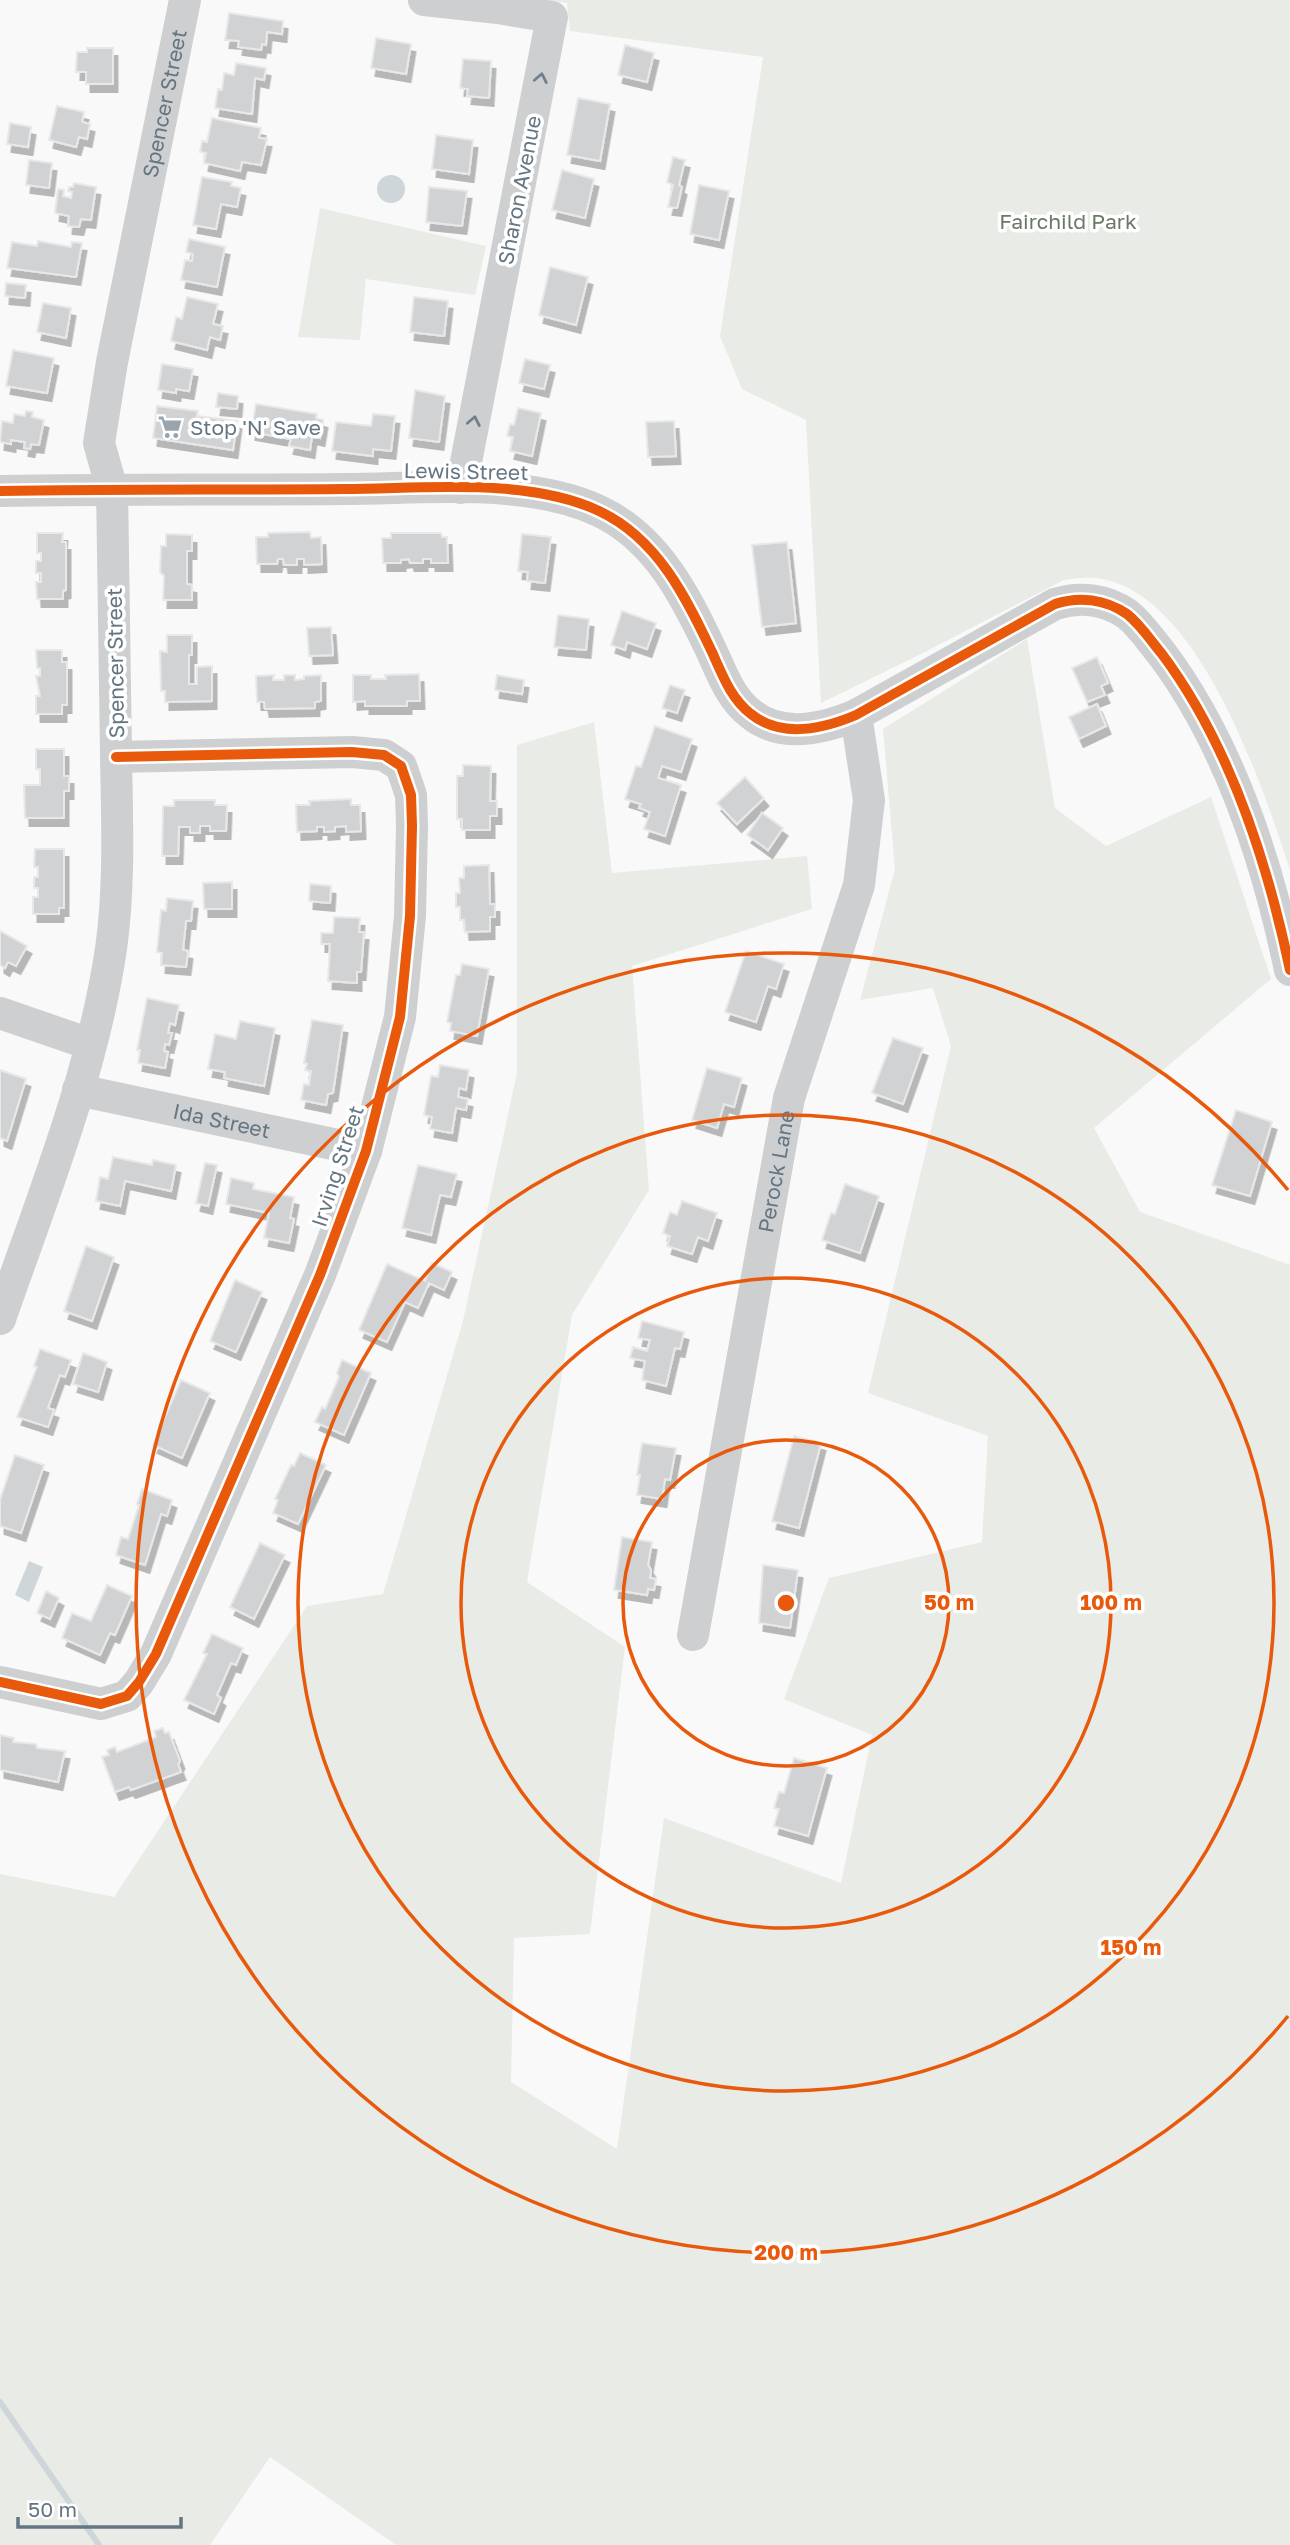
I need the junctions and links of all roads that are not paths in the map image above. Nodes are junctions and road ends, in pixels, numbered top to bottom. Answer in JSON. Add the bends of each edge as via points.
{"nodes":[{"id":1,"x":185,"y":0,"type":"edge"},
{"id":2,"x":424,"y":0,"type":"edge"},
{"id":3,"x":461,"y":488,"type":"junction"},
{"id":4,"x":112,"y":489,"type":"junction"},
{"id":5,"x":0,"y":491,"type":"edge"},
{"id":6,"x":856,"y":715,"type":"junction"},
{"id":7,"x":116,"y":757,"type":"junction"},
{"id":8,"x":1290,"y":970,"type":"edge"},
{"id":9,"x":0,"y":1013,"type":"edge"},
{"id":10,"x":90,"y":1044,"type":"junction"},
{"id":11,"x":78,"y":1090,"type":"junction"},
{"id":12,"x":366,"y":1151,"type":"junction"},
{"id":13,"x":0,"y":1319,"type":"edge"},
{"id":14,"x":693,"y":1635,"type":"dead end"},
{"id":15,"x":0,"y":1682,"type":"edge"}],
"edges":[{"from":1,"to":4,"type":"street","name":"Spencer Street","via":[[99,443]]},
{"from":3,"to":2,"type":"street","name":"Sharon Avenue","one_way":true,"via":[[552,17]]},
{"from":3,"to":4,"type":"street","name":"Lewis Street"},
{"from":3,"to":6,"type":"street","name":"Lewis Street","via":[[544,492],[572,499],[624,525],[667,569],[728,687],[757,719],[787,729],[807,729]]},
{"from":4,"to":5,"type":"street","name":"Lewis Street"},
{"from":4,"to":7,"type":"street","name":"Spencer Street"},
{"from":6,"to":8,"type":"street","name":"Lewis Street","via":[[1055,604],[1070,599],[1097,601],[1126,614],[1180,678],[1223,759],[1262,863]]},
{"from":6,"to":14,"type":"street","name":"Perock Lane","via":[[869,800],[859,885],[789,1098]]},
{"from":7,"to":10,"type":"street","name":"Spencer Street","via":[[112,937]]},
{"from":7,"to":12,"type":"street","name":"Irving Street","via":[[352,752],[384,755],[401,766],[411,795],[410,916],[400,1017]]},
{"from":9,"to":10,"type":"street"},
{"from":10,"to":11,"type":"street","name":"Spencer Street"},
{"from":11,"to":12,"type":"street","name":"Ida Street"},
{"from":11,"to":13,"type":"street","name":"Spencer Street"},
{"from":12,"to":15,"type":"street","name":"Irving Street","via":[[320,1275],[156,1654],[139,1682],[127,1696],[101,1704]]}]}
